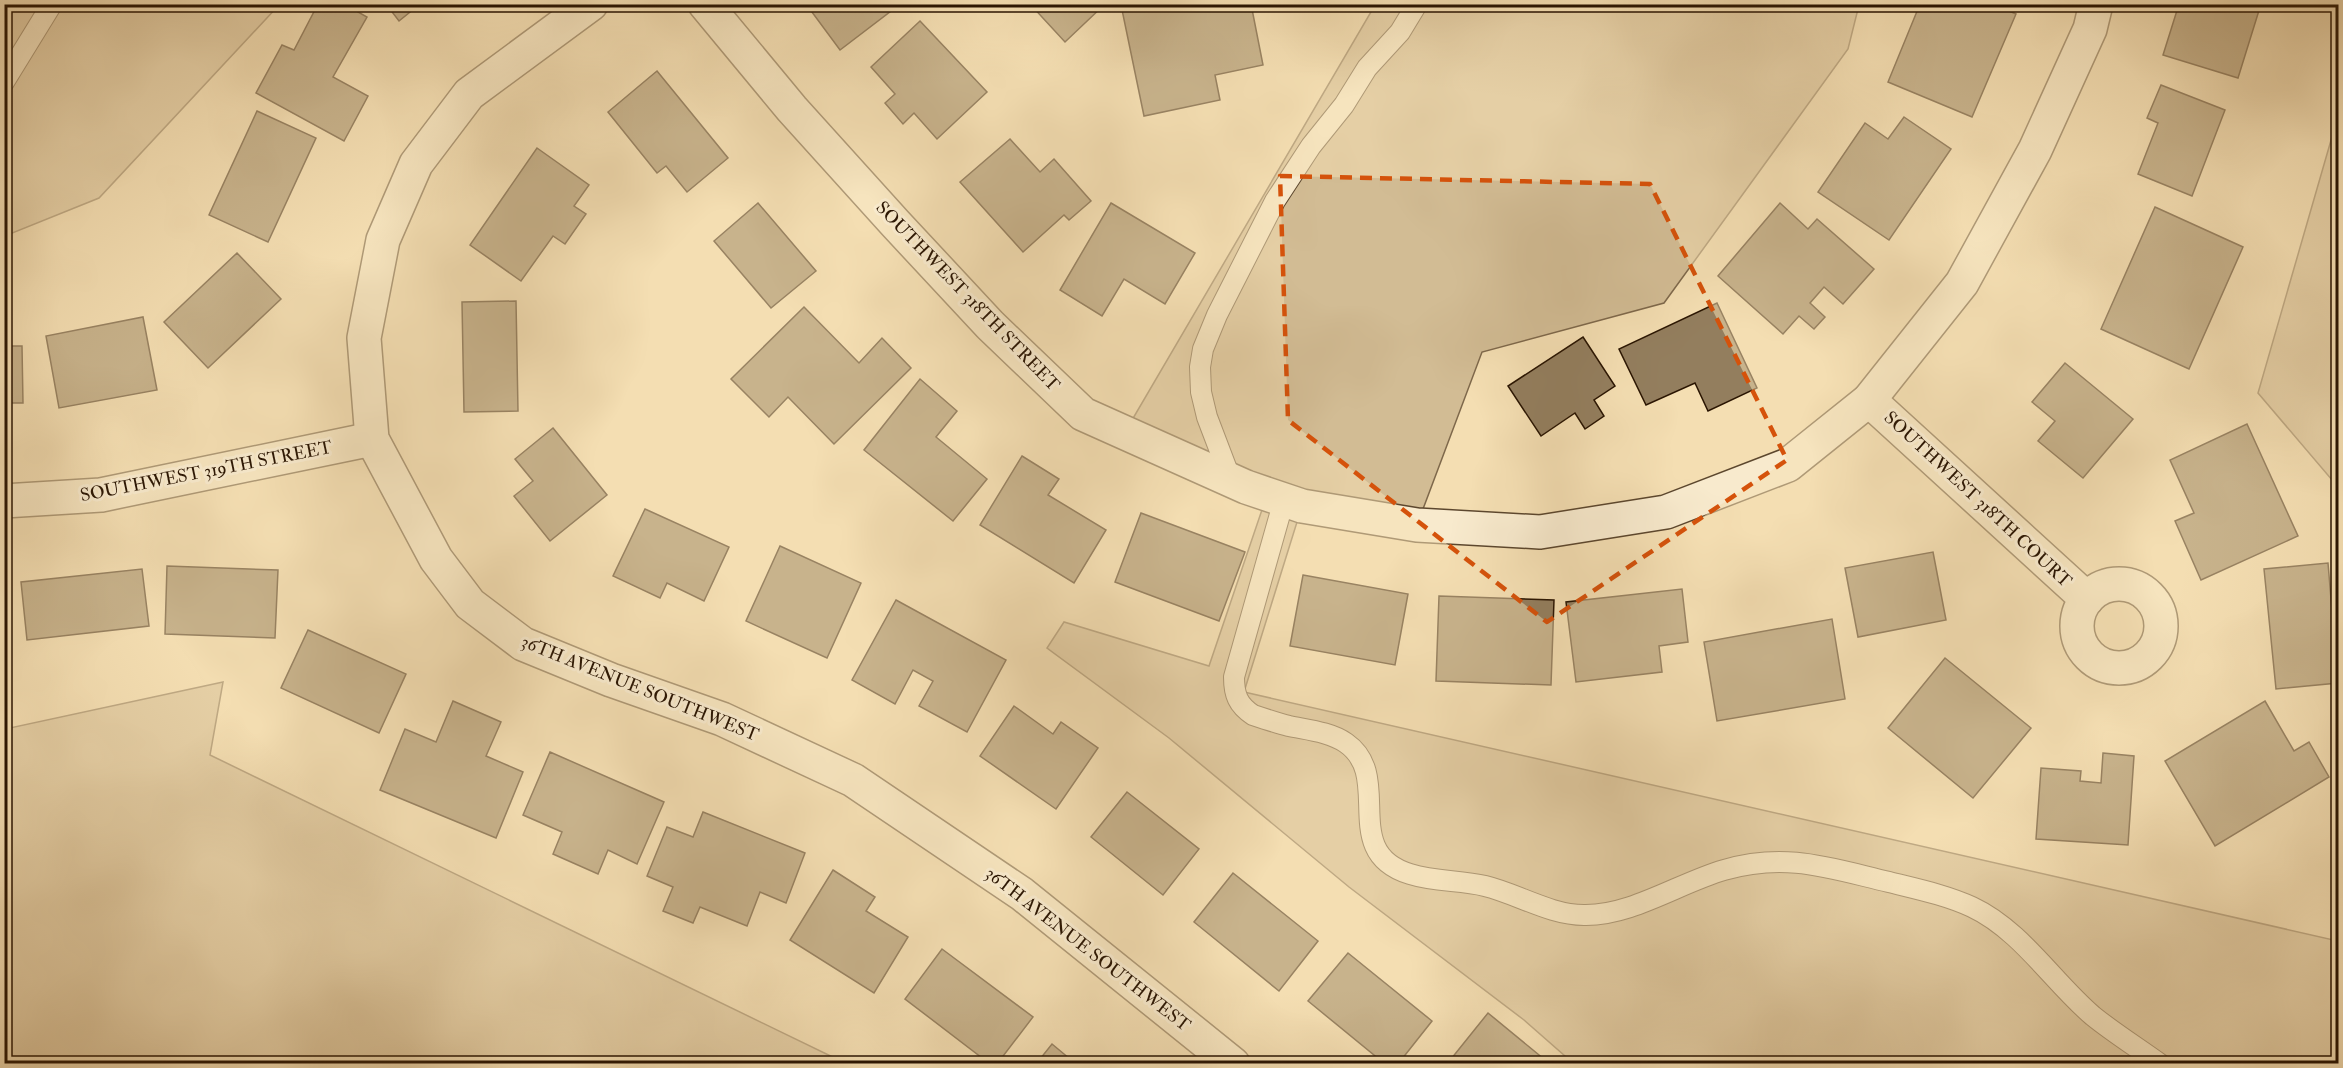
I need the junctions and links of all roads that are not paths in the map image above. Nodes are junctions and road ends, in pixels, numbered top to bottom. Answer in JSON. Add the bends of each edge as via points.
{"nodes":[{"id":1,"x":52,"y":4,"type":"edge"},
{"id":2,"x":591,"y":4,"type":"edge"},
{"id":3,"x":705,"y":4,"type":"edge"},
{"id":4,"x":1417,"y":4,"type":"edge"},
{"id":5,"x":2096,"y":4,"type":"edge"},
{"id":6,"x":5,"y":81,"type":"edge"},
{"id":7,"x":1869,"y":400,"type":"junction"},
{"id":8,"x":372,"y":440,"type":"junction"},
{"id":9,"x":1231,"y":480,"type":"junction"},
{"id":10,"x":1284,"y":500,"type":"junction"},
{"id":11,"x":4,"y":501,"type":"edge"},
{"id":12,"x":2086,"y":599,"type":"dead end"},
{"id":13,"x":1233,"y":1064,"type":"edge"},
{"id":14,"x":2160,"y":1064,"type":"edge"}],
"edges":[{"from":1,"to":6,"type":"lane"},
{"from":2,"to":8,"type":"street","via":[[469,94],[416,164],[383,240],[364,338]]},
{"from":3,"to":9,"type":"street","name":"SOUTHWEST 318TH STREET","via":[[792,109],[910,240],[990,325],[1083,414]]},
{"from":4,"to":9,"type":"lane","via":[[1400,32],[1367,68],[1275,201],[1203,349],[1201,392]]},
{"from":5,"to":7,"type":"street","via":[[2090,29],[2035,150],[1962,283]]},
{"from":7,"to":10,"type":"street","name":"SOUTHWEST 318TH STREET","via":[[1788,465],[1666,512],[1540,532],[1417,525]]},
{"from":7,"to":12,"type":"street","name":"SOUTHWEST 318TH COURT"},
{"from":8,"to":11,"type":"street","name":"SOUTHWEST 319TH STREET","via":[[101,495]]},
{"from":8,"to":13,"type":"street","name":"36TH AVENUE SOUTHWEST","via":[[436,559],[470,604],[523,644],[611,680],[722,718],[853,780],[1022,894]]},
{"from":9,"to":10,"type":"street","name":"SOUTHWEST 318TH STREET"},
{"from":10,"to":14,"type":"lane","via":[[1234,677],[1237,698],[1242,708],[1253,715],[1333,736],[1356,753],[1368,780],[1371,837],[1379,855],[1392,867],[1434,880],[1486,886],[1559,911],[1584,915],[1628,907],[1723,870],[1779,861],[1827,867],[1931,893],[1975,908],[1997,923],[2093,1016]]}]}
